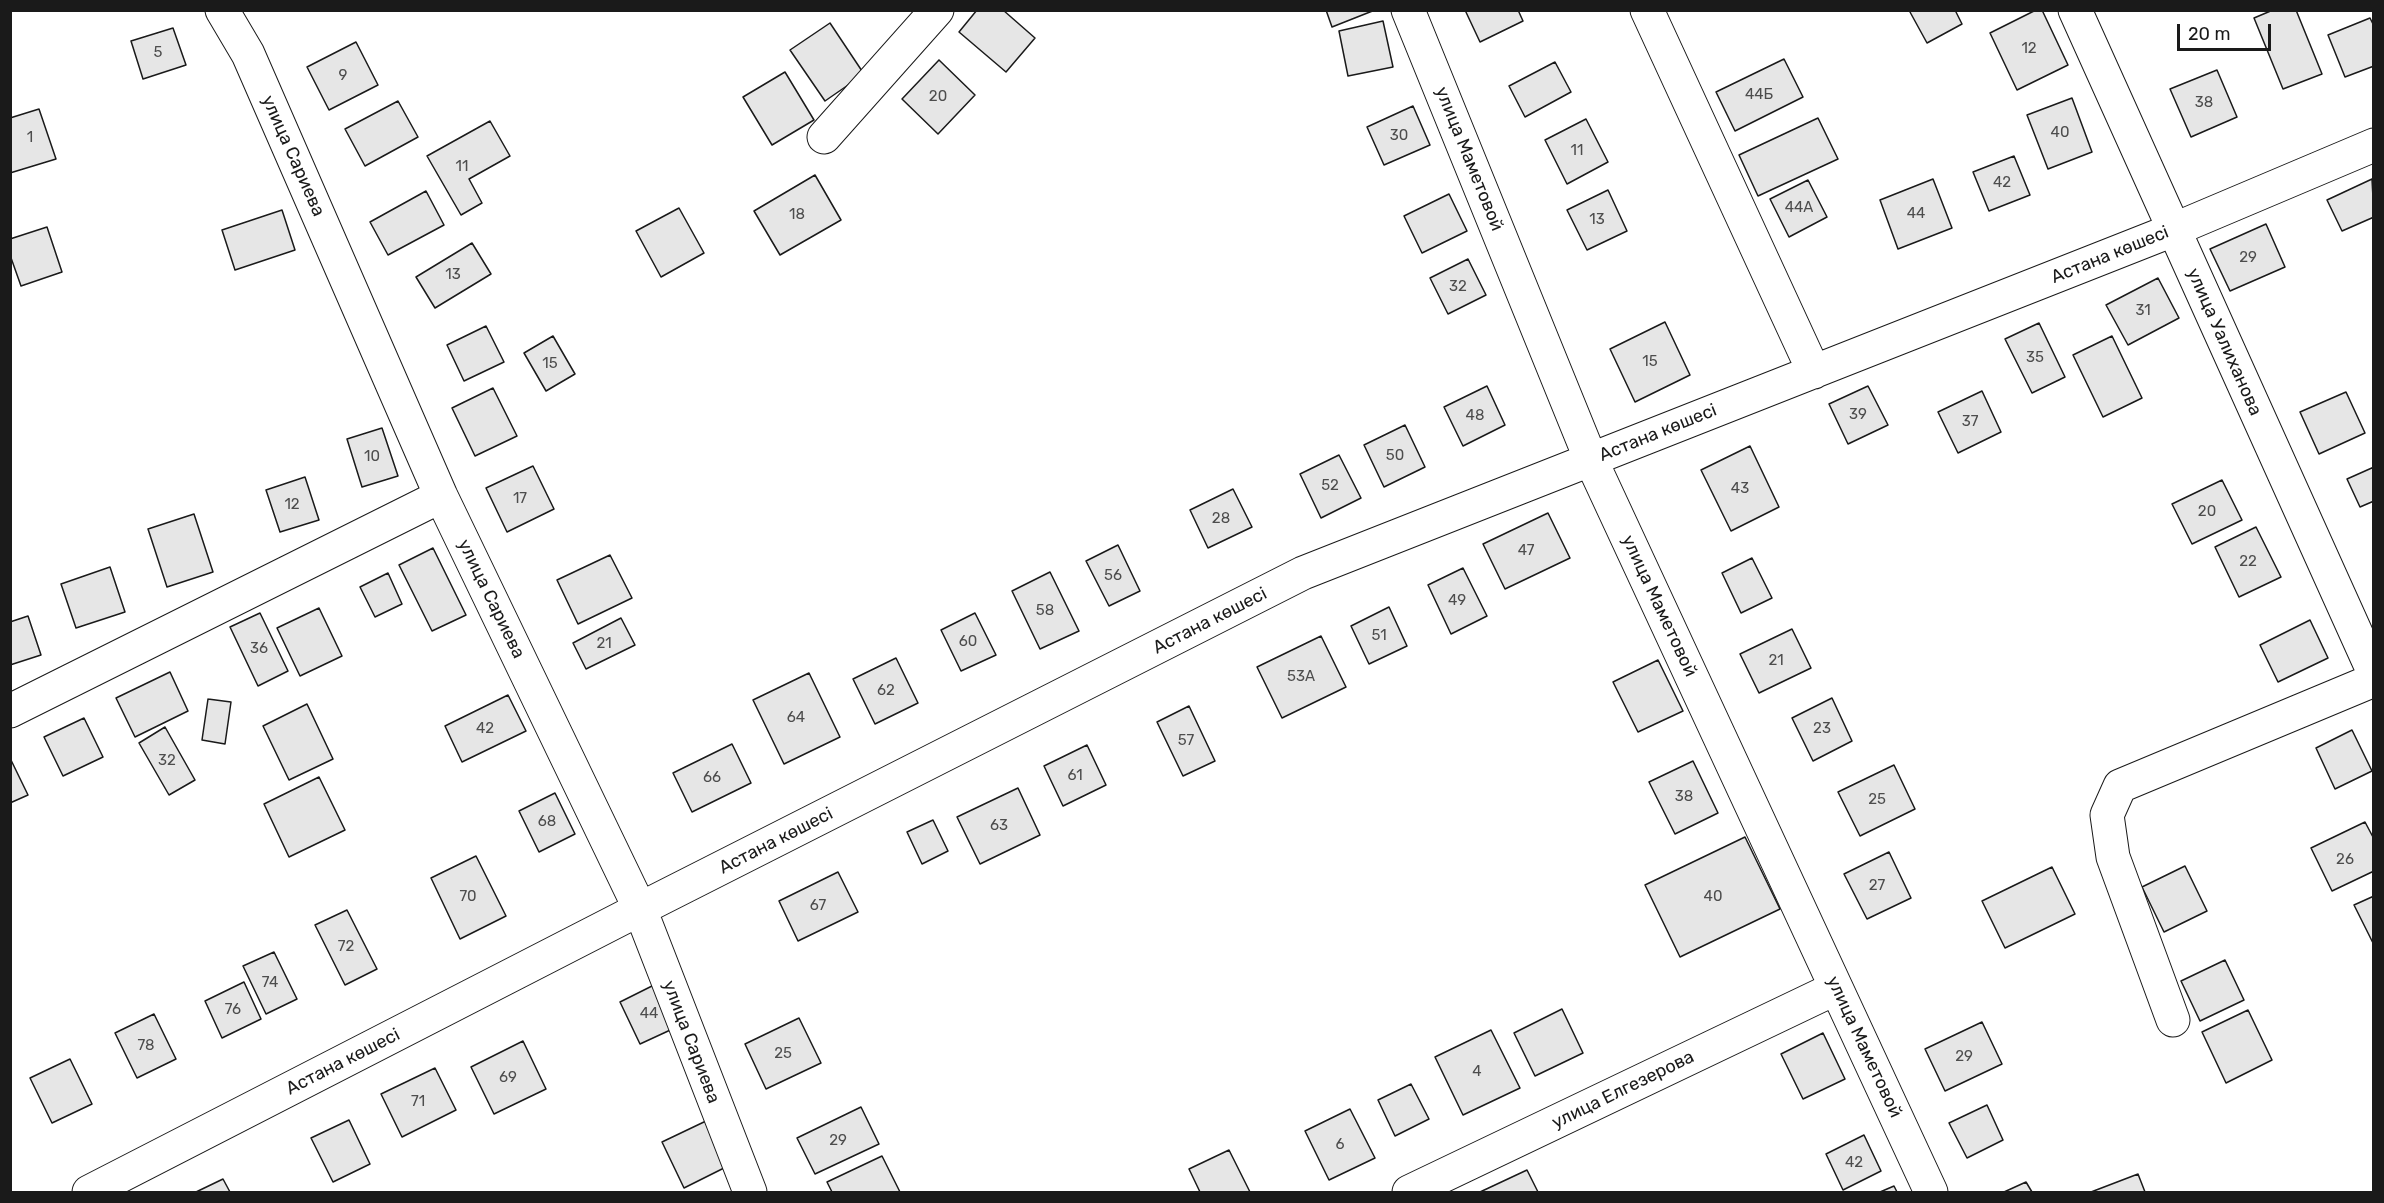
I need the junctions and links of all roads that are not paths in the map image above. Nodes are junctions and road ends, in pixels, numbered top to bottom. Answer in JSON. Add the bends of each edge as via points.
{"nodes":[{"id":1,"x":222,"y":10,"type":"edge"},
{"id":2,"x":937,"y":10,"type":"edge"},
{"id":3,"x":1408,"y":10,"type":"edge"},
{"id":4,"x":1647,"y":10,"type":"edge"},
{"id":5,"x":2075,"y":10,"type":"edge"},
{"id":6,"x":824,"y":137,"type":"dead end"},
{"id":7,"x":2373,"y":145,"type":"edge"},
{"id":8,"x":2173,"y":230,"type":"junction"},
{"id":9,"x":1814,"y":372,"type":"junction"},
{"id":10,"x":1591,"y":460,"type":"junction"},
{"id":11,"x":441,"y":496,"type":"junction"},
{"id":12,"x":2373,"y":673,"type":"edge"},
{"id":13,"x":2373,"y":680,"type":"edge"},
{"id":14,"x":10,"y":711,"type":"edge"},
{"id":15,"x":640,"y":909,"type":"junction"},
{"id":16,"x":1836,"y":988,"type":"junction"},
{"id":17,"x":2173,"y":1020,"type":"dead end"},
{"id":18,"x":89,"y":1192,"type":"edge"},
{"id":19,"x":750,"y":1192,"type":"edge"},
{"id":20,"x":1409,"y":1192,"type":"edge"},
{"id":21,"x":1931,"y":1192,"type":"edge"}],
"edges":[{"from":1,"to":11,"type":"street","name":"улица Сариева","via":[[248,54]]},
{"from":2,"to":6,"type":"street"},
{"from":3,"to":10,"type":"street","name":"улица Маметовой"},
{"from":4,"to":9,"type":"street"},
{"from":5,"to":8,"type":"street","name":"улица Уалиханова"},
{"from":7,"to":8,"type":"street","name":"Астана көшесі"},
{"from":8,"to":9,"type":"street","name":"Астана көшесі"},
{"from":8,"to":12,"type":"street","name":"улица Уалиханова"},
{"from":9,"to":10,"type":"street","name":"Астана көшесі"},
{"from":10,"to":15,"type":"street","name":"Астана көшесі","via":[[1303,573]]},
{"from":10,"to":16,"type":"street","name":"улица Маметовой"},
{"from":11,"to":14,"type":"street"},
{"from":11,"to":15,"type":"street","name":"улица Сариева"},
{"from":13,"to":17,"type":"street","via":[[2120,786],[2107,815],[2113,857]]},
{"from":15,"to":18,"type":"street","name":"Астана көшесі"},
{"from":15,"to":19,"type":"street","name":"улица Сариева"},
{"from":16,"to":20,"type":"street","name":"улица Елгезерова"},
{"from":16,"to":21,"type":"street","name":"улица Маметовой"}]}
